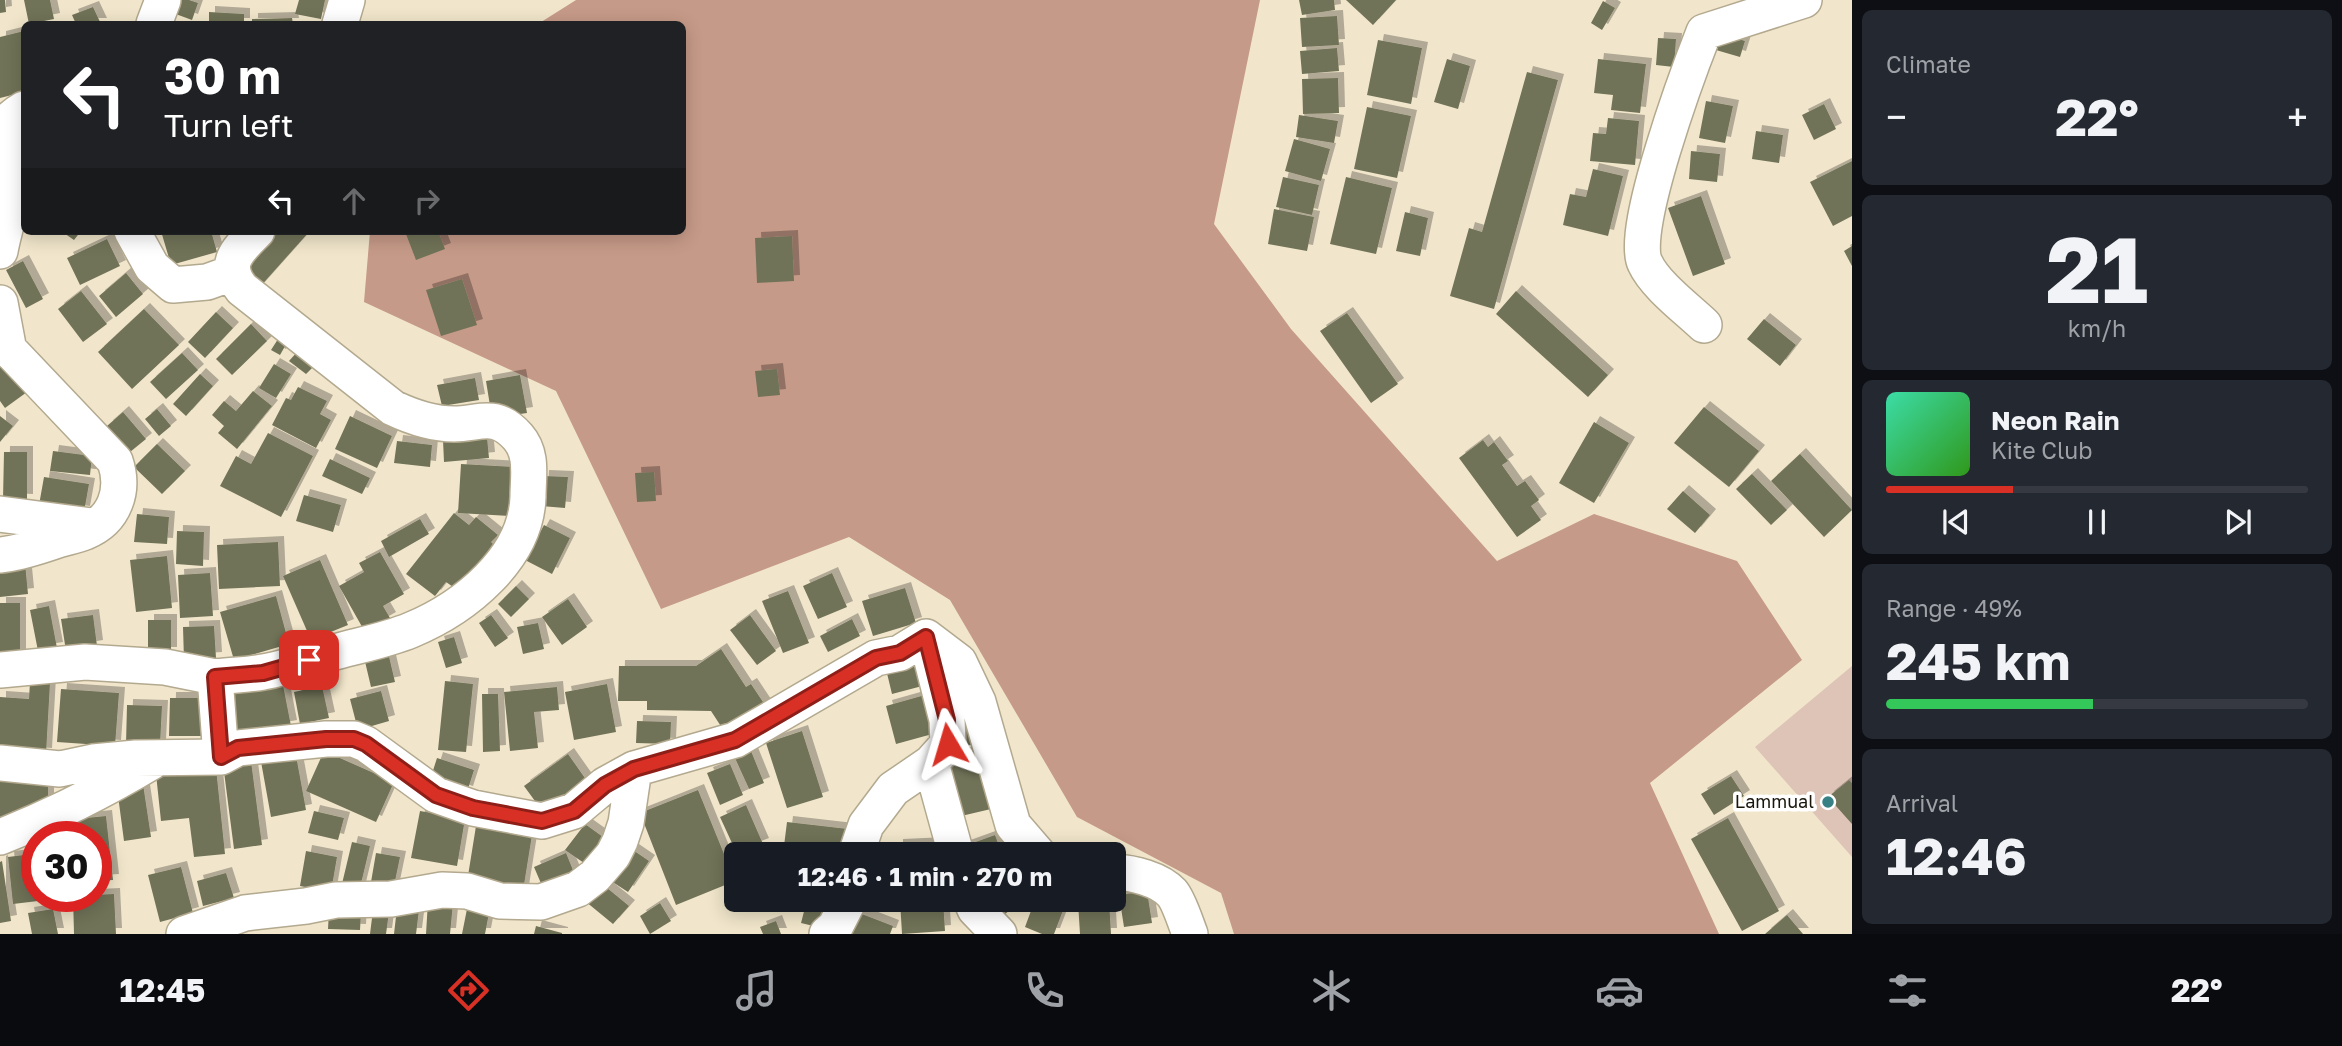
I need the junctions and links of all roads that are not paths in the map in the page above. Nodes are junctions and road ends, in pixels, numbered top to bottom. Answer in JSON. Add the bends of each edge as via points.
{"nodes":[{"id":1,"x":163,"y":0,"type":"edge"},
{"id":2,"x":1804,"y":0,"type":"edge"},
{"id":3,"x":155,"y":21,"type":"edge"},
{"id":4,"x":21,"y":111,"type":"edge"},
{"id":5,"x":16,"y":165,"type":"edge"},
{"id":6,"x":134,"y":235,"type":"edge"},
{"id":7,"x":253,"y":235,"type":"edge"},
{"id":8,"x":0,"y":251,"type":"edge"},
{"id":9,"x":232,"y":273,"type":"junction"},
{"id":10,"x":0,"y":303,"type":"edge"},
{"id":11,"x":1704,"y":325,"type":"dead end"},
{"id":12,"x":4,"y":345,"type":"edge"},
{"id":13,"x":0,"y":514,"type":"edge"},
{"id":14,"x":95,"y":527,"type":"junction"},
{"id":15,"x":0,"y":555,"type":"edge"},
{"id":16,"x":926,"y":637,"type":"junction"},
{"id":17,"x":0,"y":670,"type":"edge"},
{"id":18,"x":215,"y":677,"type":"junction"},
{"id":19,"x":221,"y":757,"type":"junction"},
{"id":20,"x":159,"y":758,"type":"junction"},
{"id":21,"x":0,"y":762,"type":"edge"},
{"id":22,"x":931,"y":763,"type":"junction"},
{"id":23,"x":634,"y":769,"type":"junction"},
{"id":24,"x":0,"y":837,"type":"edge"},
{"id":25,"x":860,"y":842,"type":"edge"},
{"id":26,"x":953,"y":842,"type":"edge"},
{"id":27,"x":1028,"y":842,"type":"edge"},
{"id":28,"x":1126,"y":873,"type":"edge"},
{"id":29,"x":843,"y":912,"type":"edge"},
{"id":30,"x":978,"y":912,"type":"edge"},
{"id":31,"x":184,"y":934,"type":"edge"},
{"id":32,"x":827,"y":934,"type":"edge"},
{"id":33,"x":999,"y":934,"type":"edge"},
{"id":34,"x":1190,"y":934,"type":"edge"}],
"edges":[{"from":1,"to":3,"type":"street"},
{"from":2,"to":11,"type":"street","via":[[1704,32],[1671,121],[1641,239],[1643,261],[1654,278]]},
{"from":4,"to":5,"type":"street","via":[[5,126],[4,144]]},
{"from":5,"to":8,"type":"street"},
{"from":6,"to":9,"type":"street","via":[[152,267],[173,285],[208,282]]},
{"from":7,"to":9,"type":"street","via":[[235,255]]},
{"from":9,"to":18,"type":"street","via":[[242,289],[393,408],[455,424],[485,419],[517,436],[529,460],[527,510],[519,538],[500,565],[443,613],[401,634],[263,673]]},
{"from":10,"to":12,"type":"street"},
{"from":12,"to":14,"type":"street","via":[[115,461],[120,473],[116,504]]},
{"from":13,"to":14,"type":"street"},
{"from":14,"to":15,"type":"street"},
{"from":16,"to":22,"type":"street","via":[[947,720],[948,744]]},
{"from":16,"to":23,"type":"street","via":[[900,653],[876,658],[735,740]]},
{"from":16,"to":27,"type":"street","via":[[959,662],[978,702],[1013,825]]},
{"from":17,"to":18,"type":"street","via":[[85,662],[165,667]]},
{"from":18,"to":19,"type":"street"},
{"from":19,"to":20,"type":"street"},
{"from":19,"to":23,"type":"street","via":[[238,748],[354,739],[436,795],[473,808],[542,821],[574,811],[605,785]]},
{"from":20,"to":21,"type":"street","via":[[60,769]]},
{"from":20,"to":24,"type":"street","via":[[54,816]]},
{"from":22,"to":25,"type":"street","via":[[893,789],[866,825]]},
{"from":22,"to":26,"type":"street"},
{"from":23,"to":31,"type":"street","via":[[620,841],[595,876],[578,889],[541,902],[499,901],[467,891],[442,890],[391,899],[336,900],[245,913]]},
{"from":28,"to":34,"type":"street","via":[[1150,879],[1172,893]]},
{"from":29,"to":32,"type":"street"},
{"from":30,"to":33,"type":"street"}]}
